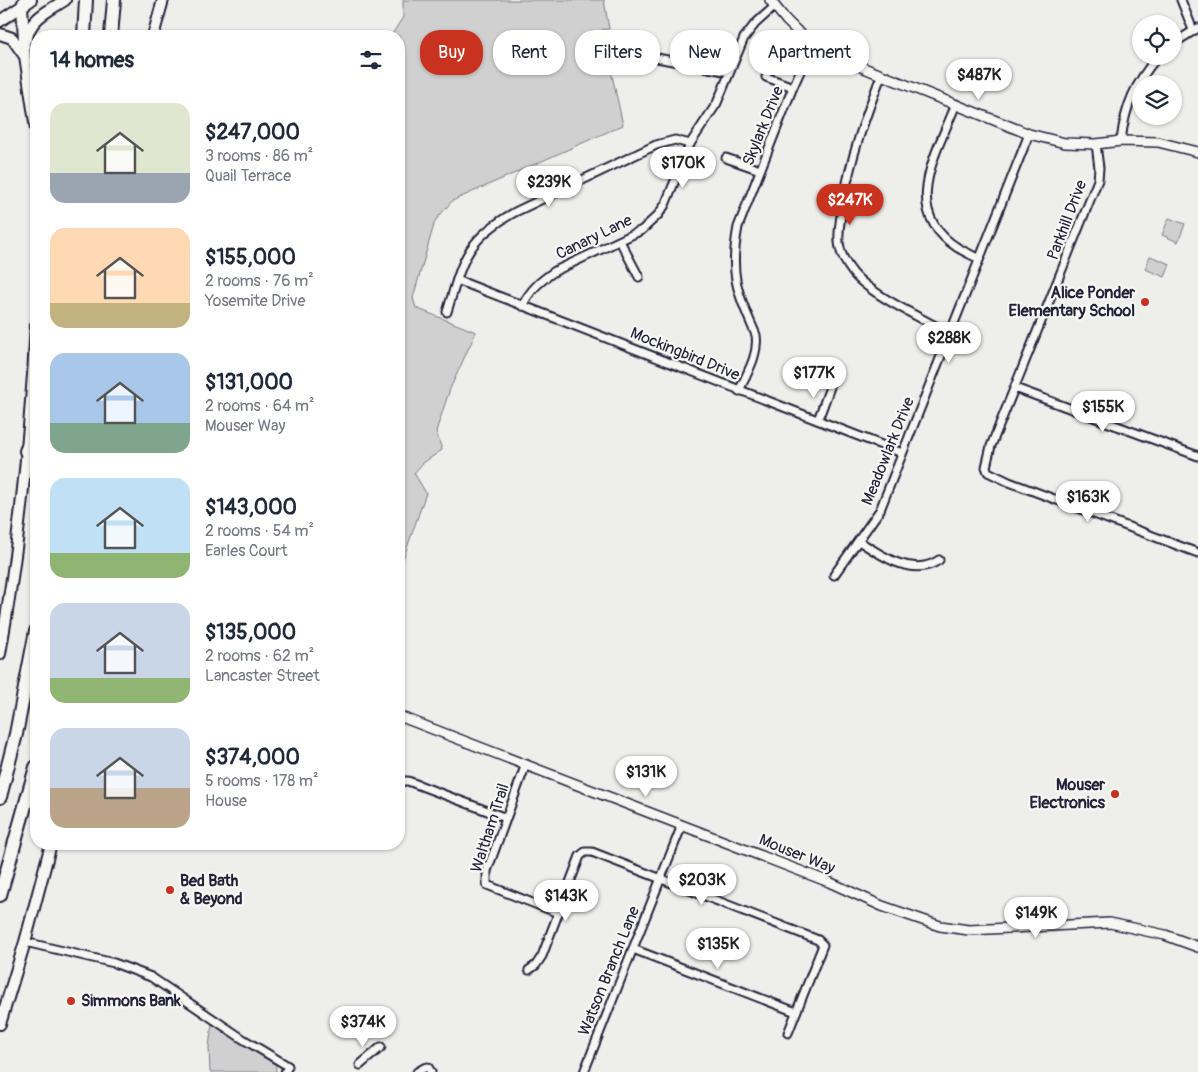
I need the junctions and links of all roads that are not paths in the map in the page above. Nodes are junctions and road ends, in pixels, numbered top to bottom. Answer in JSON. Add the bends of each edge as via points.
{"nodes":[{"id":1,"x":31,"y":0,"type":"edge"},
{"id":2,"x":65,"y":0,"type":"edge"},
{"id":3,"x":86,"y":0,"type":"edge"},
{"id":4,"x":114,"y":0,"type":"edge"},
{"id":5,"x":163,"y":0,"type":"edge"},
{"id":6,"x":1181,"y":0,"type":"edge"},
{"id":7,"x":23,"y":3,"type":"edge"},
{"id":8,"x":773,"y":3,"type":"edge"},
{"id":9,"x":0,"y":21,"type":"edge"},
{"id":10,"x":1196,"y":29,"type":"edge"},
{"id":11,"x":84,"y":30,"type":"edge"},
{"id":12,"x":112,"y":30,"type":"edge"},
{"id":13,"x":155,"y":30,"type":"edge"},
{"id":14,"x":796,"y":30,"type":"edge"},
{"id":15,"x":0,"y":34,"type":"edge"},
{"id":16,"x":1182,"y":38,"type":"edge"},
{"id":17,"x":739,"y":49,"type":"edge"},
{"id":18,"x":25,"y":56,"type":"junction"},
{"id":19,"x":1151,"y":65,"type":"edge"},
{"id":20,"x":869,"y":71,"type":"edge"},
{"id":21,"x":728,"y":75,"type":"edge"},
{"id":22,"x":798,"y":75,"type":"edge"},
{"id":23,"x":881,"y":76,"type":"junction"},
{"id":24,"x":766,"y":77,"type":"dead end"},
{"id":25,"x":793,"y":87,"type":"junction"},
{"id":26,"x":30,"y":90,"type":"edge"},
{"id":27,"x":956,"y":104,"type":"junction"},
{"id":28,"x":1029,"y":134,"type":"junction"},
{"id":29,"x":1121,"y":141,"type":"junction"},
{"id":30,"x":690,"y":144,"type":"junction"},
{"id":31,"x":1096,"y":144,"type":"junction"},
{"id":32,"x":1197,"y":150,"type":"edge"},
{"id":33,"x":726,"y":158,"type":"dead end"},
{"id":34,"x":760,"y":170,"type":"junction"},
{"id":35,"x":620,"y":241,"type":"junction"},
{"id":36,"x":979,"y":259,"type":"junction"},
{"id":37,"x":639,"y":277,"type":"dead end"},
{"id":38,"x":457,"y":280,"type":"junction"},
{"id":39,"x":522,"y":306,"type":"junction"},
{"id":40,"x":447,"y":312,"type":"dead end"},
{"id":41,"x":950,"y":333,"type":"junction"},
{"id":42,"x":830,"y":386,"type":"dead end"},
{"id":43,"x":1015,"y":388,"type":"junction"},
{"id":44,"x":739,"y":390,"type":"junction"},
{"id":45,"x":30,"y":411,"type":"edge"},
{"id":46,"x":818,"y":420,"type":"junction"},
{"id":47,"x":30,"y":443,"type":"edge"},
{"id":48,"x":26,"y":452,"type":"junction"},
{"id":49,"x":902,"y":453,"type":"junction"},
{"id":50,"x":1198,"y":456,"type":"edge"},
{"id":51,"x":859,"y":541,"type":"junction"},
{"id":52,"x":1198,"y":553,"type":"edge"},
{"id":53,"x":939,"y":560,"type":"dead end"},
{"id":54,"x":834,"y":575,"type":"dead end"},
{"id":55,"x":0,"y":654,"type":"edge"},
{"id":56,"x":30,"y":662,"type":"edge"},
{"id":57,"x":405,"y":718,"type":"edge"},
{"id":58,"x":526,"y":764,"type":"junction"},
{"id":59,"x":405,"y":781,"type":"edge"},
{"id":60,"x":30,"y":788,"type":"edge"},
{"id":61,"x":0,"y":797,"type":"edge"},
{"id":62,"x":506,"y":818,"type":"junction"},
{"id":63,"x":682,"y":825,"type":"junction"},
{"id":64,"x":49,"y":850,"type":"edge"},
{"id":65,"x":661,"y":878,"type":"junction"},
{"id":66,"x":0,"y":895,"type":"edge"},
{"id":67,"x":558,"y":913,"type":"junction"},
{"id":68,"x":25,"y":942,"type":"junction"},
{"id":69,"x":1198,"y":947,"type":"edge"},
{"id":70,"x":633,"y":949,"type":"junction"},
{"id":71,"x":530,"y":970,"type":"dead end"},
{"id":72,"x":796,"y":1012,"type":"junction"},
{"id":73,"x":0,"y":1024,"type":"edge"},
{"id":74,"x":788,"y":1033,"type":"dead end"},
{"id":75,"x":381,"y":1047,"type":"dead end"},
{"id":76,"x":360,"y":1065,"type":"dead end"},
{"id":77,"x":286,"y":1069,"type":"edge"},
{"id":78,"x":417,"y":1072,"type":"edge"},
{"id":79,"x":431,"y":1072,"type":"edge"},
{"id":80,"x":584,"y":1072,"type":"edge"}],
"edges":[{"from":1,"to":7,"type":"main road"},
{"from":2,"to":18,"type":"main road","via":[[39,16],[30,26]]},
{"from":3,"to":11,"type":"highway"},
{"from":4,"to":12,"type":"highway"},
{"from":5,"to":13,"type":"main road"},
{"from":6,"to":10,"type":"street"},
{"from":7,"to":9,"type":"main road"},
{"from":7,"to":18,"type":"main road"},
{"from":8,"to":14,"type":"street"},
{"from":8,"to":17,"type":"street","name":"Canary Lane","via":[[744,38]]},
{"from":10,"to":16,"type":"street"},
{"from":15,"to":18,"type":"main road","via":[[12,38]]},
{"from":18,"to":26,"type":"main road"},
{"from":19,"to":29,"type":"street","via":[[1134,89],[1124,118]]},
{"from":20,"to":23,"type":"street"},
{"from":21,"to":30,"type":"street","name":"Canary Lane","via":[[712,114]]},
{"from":22,"to":25,"type":"street","name":"Skylark Drive"},
{"from":23,"to":27,"type":"street"},
{"from":23,"to":41,"type":"street","via":[[858,137],[845,189],[839,225],[842,254],[845,263],[863,283]]},
{"from":24,"to":25,"type":"street"},
{"from":25,"to":34,"type":"street","name":"Skylark Drive"},
{"from":27,"to":28,"type":"street"},
{"from":27,"to":36,"type":"street","via":[[928,174],[926,202],[928,214],[940,232],[958,248]]},
{"from":28,"to":31,"type":"street","via":[[1065,142]]},
{"from":28,"to":36,"type":"street","name":"Meadowlark Drive"},
{"from":29,"to":31,"type":"street"},
{"from":29,"to":32,"type":"street","via":[[1158,142]]},
{"from":30,"to":35,"type":"street","name":"Canary Lane","via":[[658,216]]},
{"from":30,"to":38,"type":"street","via":[[675,140],[656,145],[496,223],[476,240],[465,257]]},
{"from":31,"to":43,"type":"street","name":"Parkhill Drive","via":[[1098,180]]},
{"from":33,"to":34,"type":"street"},
{"from":34,"to":44,"type":"street","name":"Skylark Drive","via":[[738,227],[734,248],[738,292],[756,340],[753,360]]},
{"from":35,"to":37,"type":"street"},
{"from":35,"to":39,"type":"street","name":"Canary Lane","via":[[555,271],[530,291]]},
{"from":36,"to":41,"type":"street","name":"Meadowlark Drive"},
{"from":38,"to":39,"type":"street","name":"Mockingbird Drive"},
{"from":38,"to":40,"type":"street"},
{"from":39,"to":44,"type":"street","name":"Mockingbird Drive"},
{"from":41,"to":49,"type":"street","name":"Meadowlark Drive"},
{"from":42,"to":46,"type":"street"},
{"from":43,"to":50,"type":"street"},
{"from":43,"to":52,"type":"street","name":"Parkhill Drive","via":[[991,446],[986,467],[988,472]]},
{"from":44,"to":46,"type":"street","name":"Mockingbird Drive"},
{"from":45,"to":48,"type":"main road"},
{"from":46,"to":49,"type":"street","name":"Mockingbird Drive"},
{"from":47,"to":48,"type":"highway"},
{"from":48,"to":55,"type":"main road","via":[[14,566]]},
{"from":49,"to":51,"type":"street","name":"Meadowlark Drive","via":[[880,510]]},
{"from":51,"to":53,"type":"street","via":[[876,553],[917,568]]},
{"from":51,"to":54,"type":"street","name":"Meadowlark Drive"},
{"from":56,"to":61,"type":"highway"},
{"from":57,"to":58,"type":"street","name":"Mouser Way"},
{"from":58,"to":62,"type":"street","name":"Waltham Trail"},
{"from":58,"to":63,"type":"street","name":"Mouser Way"},
{"from":59,"to":62,"type":"street"},
{"from":60,"to":66,"type":"highway"},
{"from":62,"to":67,"type":"street","name":"Waltham Trail","via":[[487,871],[487,885]]},
{"from":63,"to":65,"type":"street","name":"Watson Branch Lane"},
{"from":63,"to":69,"type":"street","name":"Mouser Way","via":[[882,906],[940,926],[969,930],[1110,923],[1165,934]]},
{"from":64,"to":68,"type":"main road"},
{"from":65,"to":67,"type":"street","via":[[585,852],[580,856]]},
{"from":65,"to":70,"type":"street","name":"Watson Branch Lane"},
{"from":65,"to":72,"type":"street","via":[[815,938],[823,945]]},
{"from":67,"to":71,"type":"street","via":[[539,961]]},
{"from":68,"to":73,"type":"main road"},
{"from":68,"to":77,"type":"street","via":[[114,963],[151,977]]},
{"from":70,"to":72,"type":"street"},
{"from":70,"to":80,"type":"street","name":"Watson Branch Lane"},
{"from":72,"to":74,"type":"street"},
{"from":75,"to":76,"type":"street"},
{"from":78,"to":79,"type":"street","via":[[428,1068]]}]}
